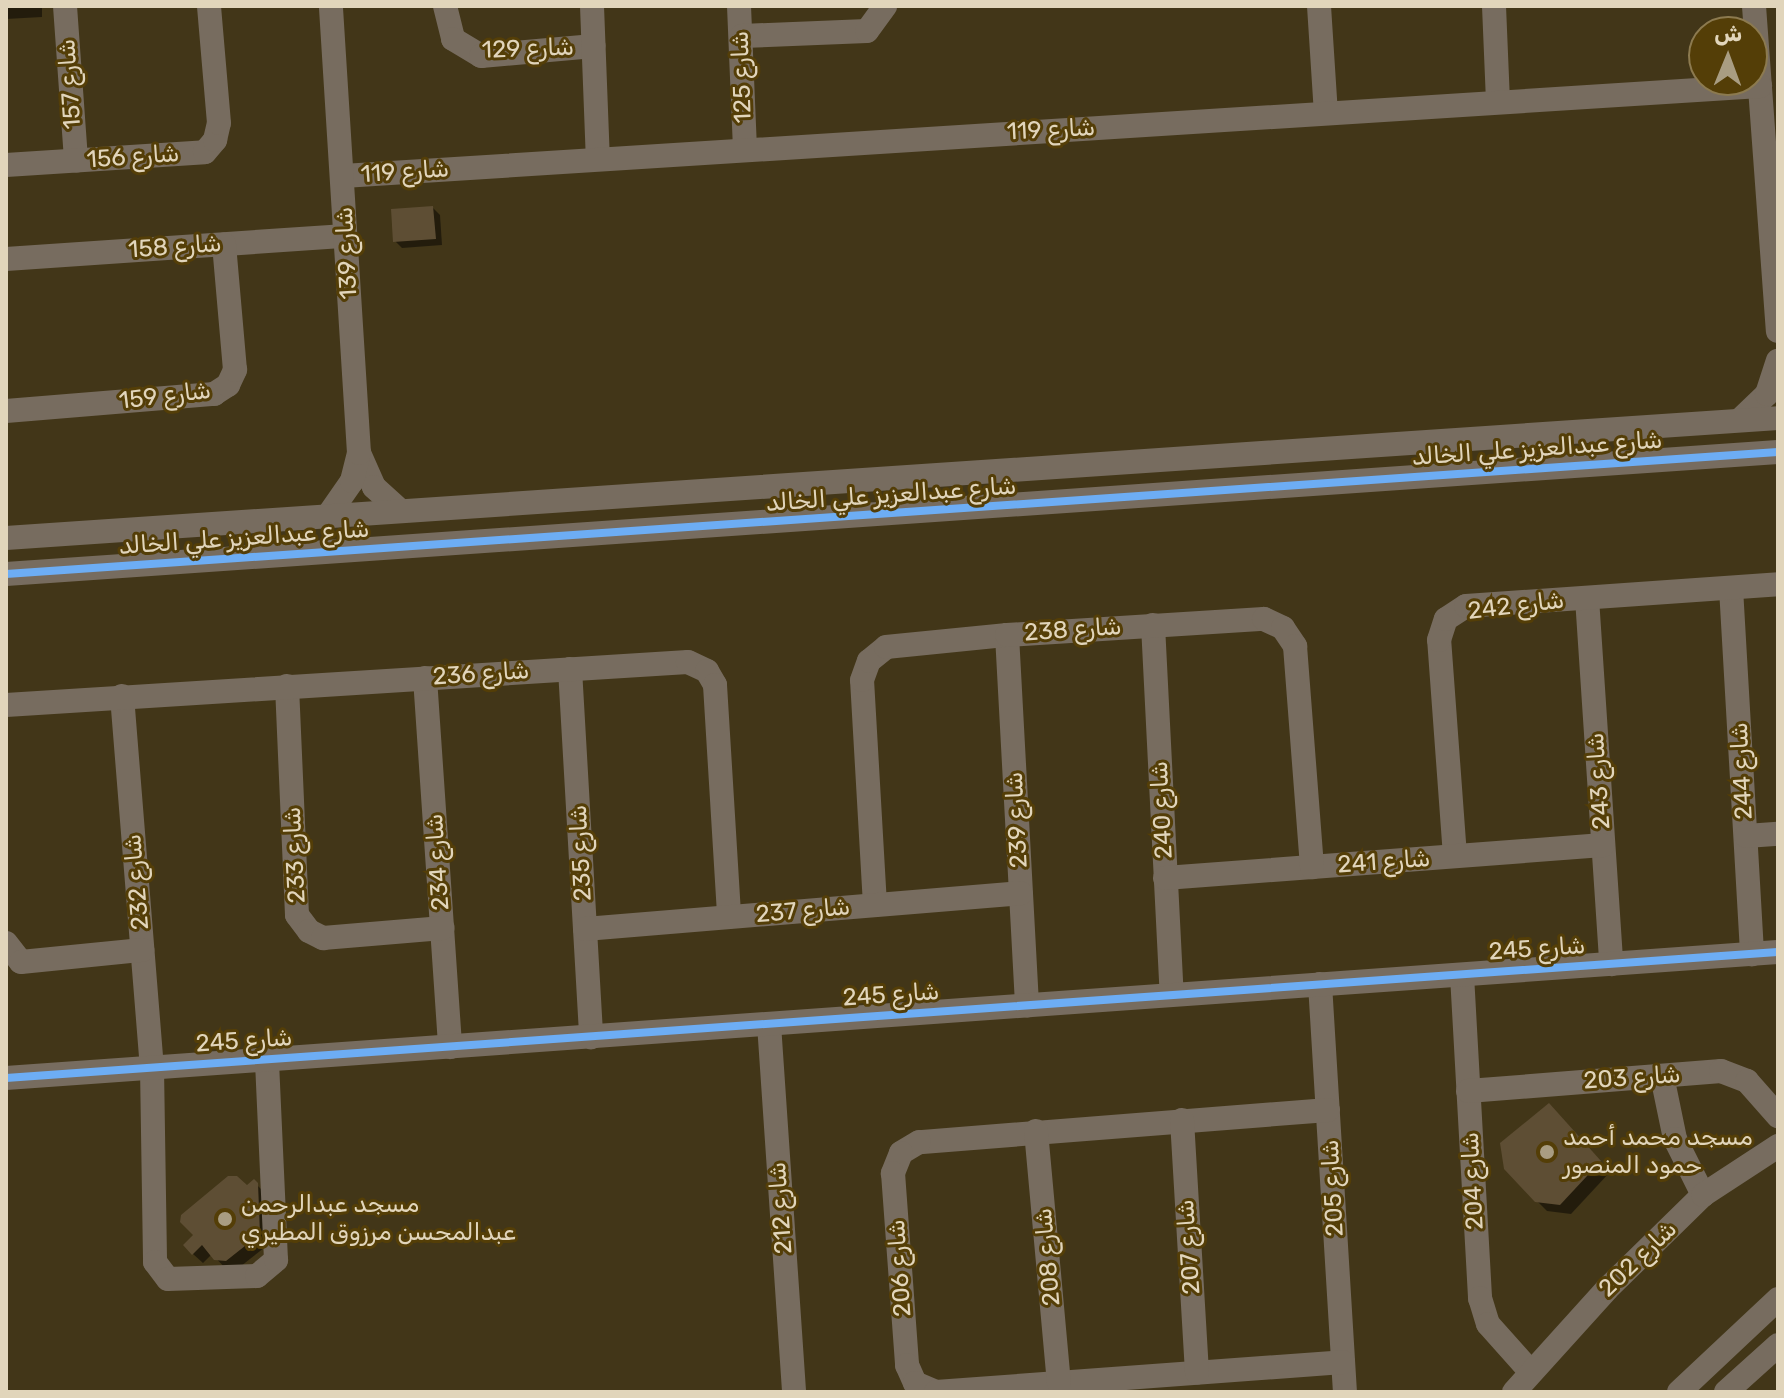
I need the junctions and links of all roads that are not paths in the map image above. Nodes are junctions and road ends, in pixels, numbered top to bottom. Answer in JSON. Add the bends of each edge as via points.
{"nodes":[{"id":1,"x":65,"y":6,"type":"edge"},
{"id":2,"x":209,"y":6,"type":"edge"},
{"id":3,"x":331,"y":6,"type":"edge"},
{"id":4,"x":445,"y":6,"type":"edge"},
{"id":5,"x":592,"y":6,"type":"edge"},
{"id":6,"x":739,"y":6,"type":"edge"},
{"id":7,"x":885,"y":6,"type":"edge"},
{"id":8,"x":1319,"y":6,"type":"edge"},
{"id":9,"x":1494,"y":6,"type":"edge"},
{"id":10,"x":742,"y":36,"type":"junction"},
{"id":11,"x":594,"y":46,"type":"junction"},
{"id":12,"x":1688,"y":90,"type":"edge"},
{"id":13,"x":1761,"y":96,"type":"edge"},
{"id":14,"x":1498,"y":100,"type":"junction"},
{"id":15,"x":1326,"y":113,"type":"junction"},
{"id":16,"x":745,"y":149,"type":"junction"},
{"id":17,"x":598,"y":159,"type":"junction"},
{"id":18,"x":76,"y":161,"type":"junction"},
{"id":19,"x":6,"y":165,"type":"edge"},
{"id":20,"x":343,"y":176,"type":"junction"},
{"id":21,"x":345,"y":236,"type":"junction"},
{"id":22,"x":224,"y":244,"type":"junction"},
{"id":23,"x":6,"y":259,"type":"edge"},
{"id":24,"x":1778,"y":331,"type":"edge"},
{"id":25,"x":1778,"y":361,"type":"edge"},
{"id":26,"x":6,"y":411,"type":"edge"},
{"id":27,"x":1778,"y":418,"type":"edge"},
{"id":28,"x":1740,"y":420,"type":"junction"},
{"id":29,"x":1497,"y":436,"type":"junction"},
{"id":30,"x":1778,"y":452,"type":"edge"},
{"id":31,"x":359,"y":453,"type":"junction"},
{"id":32,"x":901,"y":476,"type":"junction"},
{"id":33,"x":1341,"y":484,"type":"junction"},
{"id":34,"x":401,"y":511,"type":"junction"},
{"id":35,"x":327,"y":517,"type":"junction"},
{"id":36,"x":734,"y":526,"type":"junction"},
{"id":37,"x":131,"y":530,"type":"junction"},
{"id":38,"x":96,"y":532,"type":"junction"},
{"id":39,"x":6,"y":538,"type":"edge"},
{"id":40,"x":132,"y":566,"type":"junction"},
{"id":41,"x":100,"y":568,"type":"junction"},
{"id":42,"x":6,"y":574,"type":"edge"},
{"id":43,"x":1778,"y":584,"type":"edge"},
{"id":44,"x":1731,"y":588,"type":"junction"},
{"id":45,"x":1587,"y":598,"type":"junction"},
{"id":46,"x":1153,"y":625,"type":"junction"},
{"id":47,"x":1007,"y":635,"type":"junction"},
{"id":48,"x":570,"y":669,"type":"junction"},
{"id":49,"x":425,"y":678,"type":"junction"},
{"id":50,"x":287,"y":686,"type":"junction"},
{"id":51,"x":122,"y":696,"type":"junction"},
{"id":52,"x":6,"y":705,"type":"edge"},
{"id":53,"x":1778,"y":834,"type":"edge"},
{"id":54,"x":1746,"y":836,"type":"junction"},
{"id":55,"x":1603,"y":845,"type":"junction"},
{"id":56,"x":1455,"y":856,"type":"junction"},
{"id":57,"x":1312,"y":867,"type":"junction"},
{"id":58,"x":1165,"y":878,"type":"junction"},
{"id":59,"x":1021,"y":893,"type":"junction"},
{"id":60,"x":875,"y":905,"type":"junction"},
{"id":61,"x":729,"y":917,"type":"junction"},
{"id":62,"x":443,"y":928,"type":"junction"},
{"id":63,"x":585,"y":929,"type":"junction"},
{"id":64,"x":6,"y":943,"type":"edge"},
{"id":65,"x":142,"y":950,"type":"junction"},
{"id":66,"x":1778,"y":952,"type":"edge"},
{"id":67,"x":1752,"y":954,"type":"junction"},
{"id":68,"x":1611,"y":964,"type":"junction"},
{"id":69,"x":1462,"y":975,"type":"junction"},
{"id":70,"x":1320,"y":984,"type":"junction"},
{"id":71,"x":1172,"y":995,"type":"junction"},
{"id":72,"x":1027,"y":1005,"type":"junction"},
{"id":73,"x":769,"y":1024,"type":"junction"},
{"id":74,"x":591,"y":1037,"type":"junction"},
{"id":75,"x":450,"y":1047,"type":"junction"},
{"id":76,"x":267,"y":1060,"type":"junction"},
{"id":77,"x":152,"y":1068,"type":"junction"},
{"id":78,"x":1662,"y":1076,"type":"junction"},
{"id":79,"x":6,"y":1078,"type":"edge"},
{"id":80,"x":1468,"y":1091,"type":"junction"},
{"id":81,"x":1328,"y":1110,"type":"junction"},
{"id":82,"x":1778,"y":1116,"type":"edge"},
{"id":83,"x":1182,"y":1120,"type":"junction"},
{"id":84,"x":1036,"y":1131,"type":"junction"},
{"id":85,"x":1778,"y":1146,"type":"edge"},
{"id":86,"x":1703,"y":1195,"type":"junction"},
{"id":87,"x":1778,"y":1299,"type":"edge"},
{"id":88,"x":1778,"y":1345,"type":"edge"},
{"id":89,"x":1343,"y":1362,"type":"junction"},
{"id":90,"x":1529,"y":1370,"type":"junction"},
{"id":91,"x":1197,"y":1373,"type":"junction"},
{"id":92,"x":1059,"y":1383,"type":"junction"},
{"id":93,"x":794,"y":1392,"type":"edge"},
{"id":94,"x":1345,"y":1392,"type":"edge"},
{"id":95,"x":1514,"y":1392,"type":"edge"},
{"id":96,"x":1679,"y":1392,"type":"edge"},
{"id":97,"x":1726,"y":1392,"type":"edge"}],
"edges":[{"from":1,"to":18,"type":"street","name":"شارع 157"},
{"from":2,"to":18,"type":"street","name":"شارع 156","via":[[219,123],[205,152]]},
{"from":3,"to":20,"type":"street","name":"شارع 139"},
{"from":4,"to":11,"type":"street","name":"شارع 129","via":[[453,39],[481,56]]},
{"from":5,"to":11,"type":"street"},
{"from":6,"to":10,"type":"street","name":"شارع 125"},
{"from":7,"to":10,"type":"street","via":[[867,31]]},
{"from":8,"to":15,"type":"street"},
{"from":9,"to":14,"type":"street"},
{"from":10,"to":16,"type":"street","name":"شارع 125"},
{"from":11,"to":17,"type":"street"},
{"from":12,"to":14,"type":"street","name":"شارع 119"},
{"from":13,"to":24,"type":"street"},
{"from":14,"to":15,"type":"street","name":"شارع 119"},
{"from":15,"to":16,"type":"street","name":"شارع 119"},
{"from":16,"to":17,"type":"street","name":"شارع 119"},
{"from":17,"to":20,"type":"street","name":"شارع 119"},
{"from":18,"to":19,"type":"street","name":"شارع 156"},
{"from":20,"to":21,"type":"street","name":"شارع 139"},
{"from":21,"to":22,"type":"street","name":"شارع 158"},
{"from":21,"to":31,"type":"street","name":"شارع 139"},
{"from":22,"to":23,"type":"street","name":"شارع 158"},
{"from":22,"to":26,"type":"street","name":"شارع 159","via":[[235,370],[228,385],[214,394]]},
{"from":25,"to":28,"type":"street","via":[[1767,394]]},
{"from":27,"to":28,"type":"street","name":"شارع عبدالعزيز علي الخالد"},
{"from":28,"to":29,"type":"street","name":"شارع عبدالعزيز علي الخالد"},
{"from":29,"to":32,"type":"street","name":"شارع عبدالعزيز علي الخالد"},
{"from":29,"to":33,"type":"street","via":[[1435,456],[1336,463],[1332,474]]},
{"from":30,"to":33,"type":"street","name":"شارع عبدالعزيز علي الخالد"},
{"from":31,"to":34,"type":"street","name":"شارع 139","via":[[374,487]]},
{"from":31,"to":35,"type":"street","name":"شارع 139","via":[[352,481]]},
{"from":32,"to":34,"type":"street","name":"شارع عبدالعزيز علي الخالد"},
{"from":32,"to":36,"type":"street","via":[[900,491],[888,500],[786,507]]},
{"from":33,"to":36,"type":"street","name":"شارع عبدالعزيز علي الخالد"},
{"from":34,"to":35,"type":"street","name":"شارع عبدالعزيز علي الخالد"},
{"from":35,"to":37,"type":"street","name":"شارع عبدالعزيز علي الخالد"},
{"from":36,"to":40,"type":"street","name":"شارع عبدالعزيز علي الخالد"},
{"from":37,"to":38,"type":"street","name":"شارع عبدالعزيز علي الخالد"},
{"from":37,"to":40,"type":"street","via":[[126,547]]},
{"from":38,"to":39,"type":"street","name":"شارع عبدالعزيز علي الخالد"},
{"from":38,"to":41,"type":"street","via":[[104,549]]},
{"from":40,"to":41,"type":"street","name":"شارع عبدالعزيز علي الخالد"},
{"from":41,"to":42,"type":"street","name":"شارع عبدالعزيز علي الخالد"},
{"from":43,"to":44,"type":"street","name":"شارع 242"},
{"from":44,"to":45,"type":"street","name":"شارع 242"},
{"from":44,"to":54,"type":"street","name":"شارع 244"},
{"from":45,"to":55,"type":"street","name":"شارع 243"},
{"from":45,"to":56,"type":"street","name":"شارع 242","via":[[1466,606],[1446,619],[1439,640]]},
{"from":46,"to":47,"type":"street","name":"شارع 238"},
{"from":46,"to":57,"type":"street","name":"شارع 238","via":[[1264,619],[1283,628],[1295,646]]},
{"from":46,"to":58,"type":"street","name":"شارع 240"},
{"from":47,"to":59,"type":"street","name":"شارع 239"},
{"from":47,"to":60,"type":"street","name":"شارع 238","via":[[886,647],[869,661],[862,680]]},
{"from":48,"to":49,"type":"street","name":"شارع 236"},
{"from":48,"to":61,"type":"street","name":"شارع 236","via":[[688,662],[707,671],[715,685]]},
{"from":48,"to":63,"type":"street","name":"شارع 235"},
{"from":49,"to":50,"type":"street","name":"شارع 236"},
{"from":49,"to":62,"type":"street","name":"شارع 234"},
{"from":50,"to":51,"type":"street","name":"شارع 236"},
{"from":50,"to":62,"type":"street","name":"شارع 233","via":[[297,915],[309,931],[323,938]]},
{"from":51,"to":52,"type":"street","name":"شارع 236"},
{"from":51,"to":65,"type":"street","name":"شارع 232"},
{"from":53,"to":54,"type":"street"},
{"from":54,"to":67,"type":"street","name":"شارع 244"},
{"from":55,"to":56,"type":"street","name":"شارع 241"},
{"from":55,"to":68,"type":"street","name":"شارع 243"},
{"from":56,"to":57,"type":"street","name":"شارع 241"},
{"from":57,"to":58,"type":"street","name":"شارع 241"},
{"from":58,"to":71,"type":"street","name":"شارع 240"},
{"from":59,"to":60,"type":"street","name":"شارع 237"},
{"from":59,"to":72,"type":"street","name":"شارع 239"},
{"from":60,"to":61,"type":"street","name":"شارع 237"},
{"from":61,"to":63,"type":"street","name":"شارع 237"},
{"from":62,"to":75,"type":"street","name":"شارع 234"},
{"from":63,"to":74,"type":"street","name":"شارع 235"},
{"from":64,"to":65,"type":"street","via":[[21,962]]},
{"from":65,"to":77,"type":"street","name":"شارع 232"},
{"from":66,"to":67,"type":"street","name":"شارع 245"},
{"from":67,"to":68,"type":"street","name":"شارع 245"},
{"from":68,"to":69,"type":"street","name":"شارع 245"},
{"from":69,"to":70,"type":"street","name":"شارع 245"},
{"from":69,"to":80,"type":"street","name":"شارع 204"},
{"from":70,"to":71,"type":"street","name":"شارع 245"},
{"from":70,"to":81,"type":"street","name":"شارع 205"},
{"from":71,"to":72,"type":"street","name":"شارع 245"},
{"from":72,"to":73,"type":"street","name":"شارع 245"},
{"from":73,"to":74,"type":"street","name":"شارع 245"},
{"from":73,"to":93,"type":"street","name":"شارع 212"},
{"from":74,"to":75,"type":"street","name":"شارع 245"},
{"from":75,"to":76,"type":"street","name":"شارع 245"},
{"from":76,"to":77,"type":"street","name":"شارع 245"},
{"from":76,"to":77,"type":"street","name":"شارع 232","via":[[279,1251],[265,1272],[249,1277],[175,1281],[157,1269]]},
{"from":77,"to":79,"type":"street","name":"شارع 245"},
{"from":78,"to":80,"type":"street","name":"شارع 203"},
{"from":78,"to":82,"type":"street","name":"شارع 203","via":[[1721,1071],[1747,1081]]},
{"from":78,"to":86,"type":"street","via":[[1675,1139]]},
{"from":80,"to":90,"type":"street","name":"شارع 204","via":[[1480,1298],[1488,1324]]},
{"from":81,"to":83,"type":"street","name":"شارع 206"},
{"from":81,"to":89,"type":"street","name":"شارع 205"},
{"from":83,"to":84,"type":"street","name":"شارع 206"},
{"from":83,"to":91,"type":"street","name":"شارع 207"},
{"from":84,"to":92,"type":"street","name":"شارع 208"},
{"from":84,"to":92,"type":"street","name":"شارع 206","via":[[919,1142],[901,1153],[893,1173],[907,1365],[915,1383],[936,1392]]},
{"from":85,"to":86,"type":"street","name":"شارع 202"},
{"from":86,"to":90,"type":"street","name":"شارع 202"},
{"from":87,"to":96,"type":"street"},
{"from":88,"to":97,"type":"street"},
{"from":89,"to":91,"type":"street","name":"شارع 206"},
{"from":89,"to":94,"type":"street","name":"شارع 205"},
{"from":90,"to":95,"type":"street","name":"شارع 202"},
{"from":91,"to":92,"type":"street","name":"شارع 206"}]}
